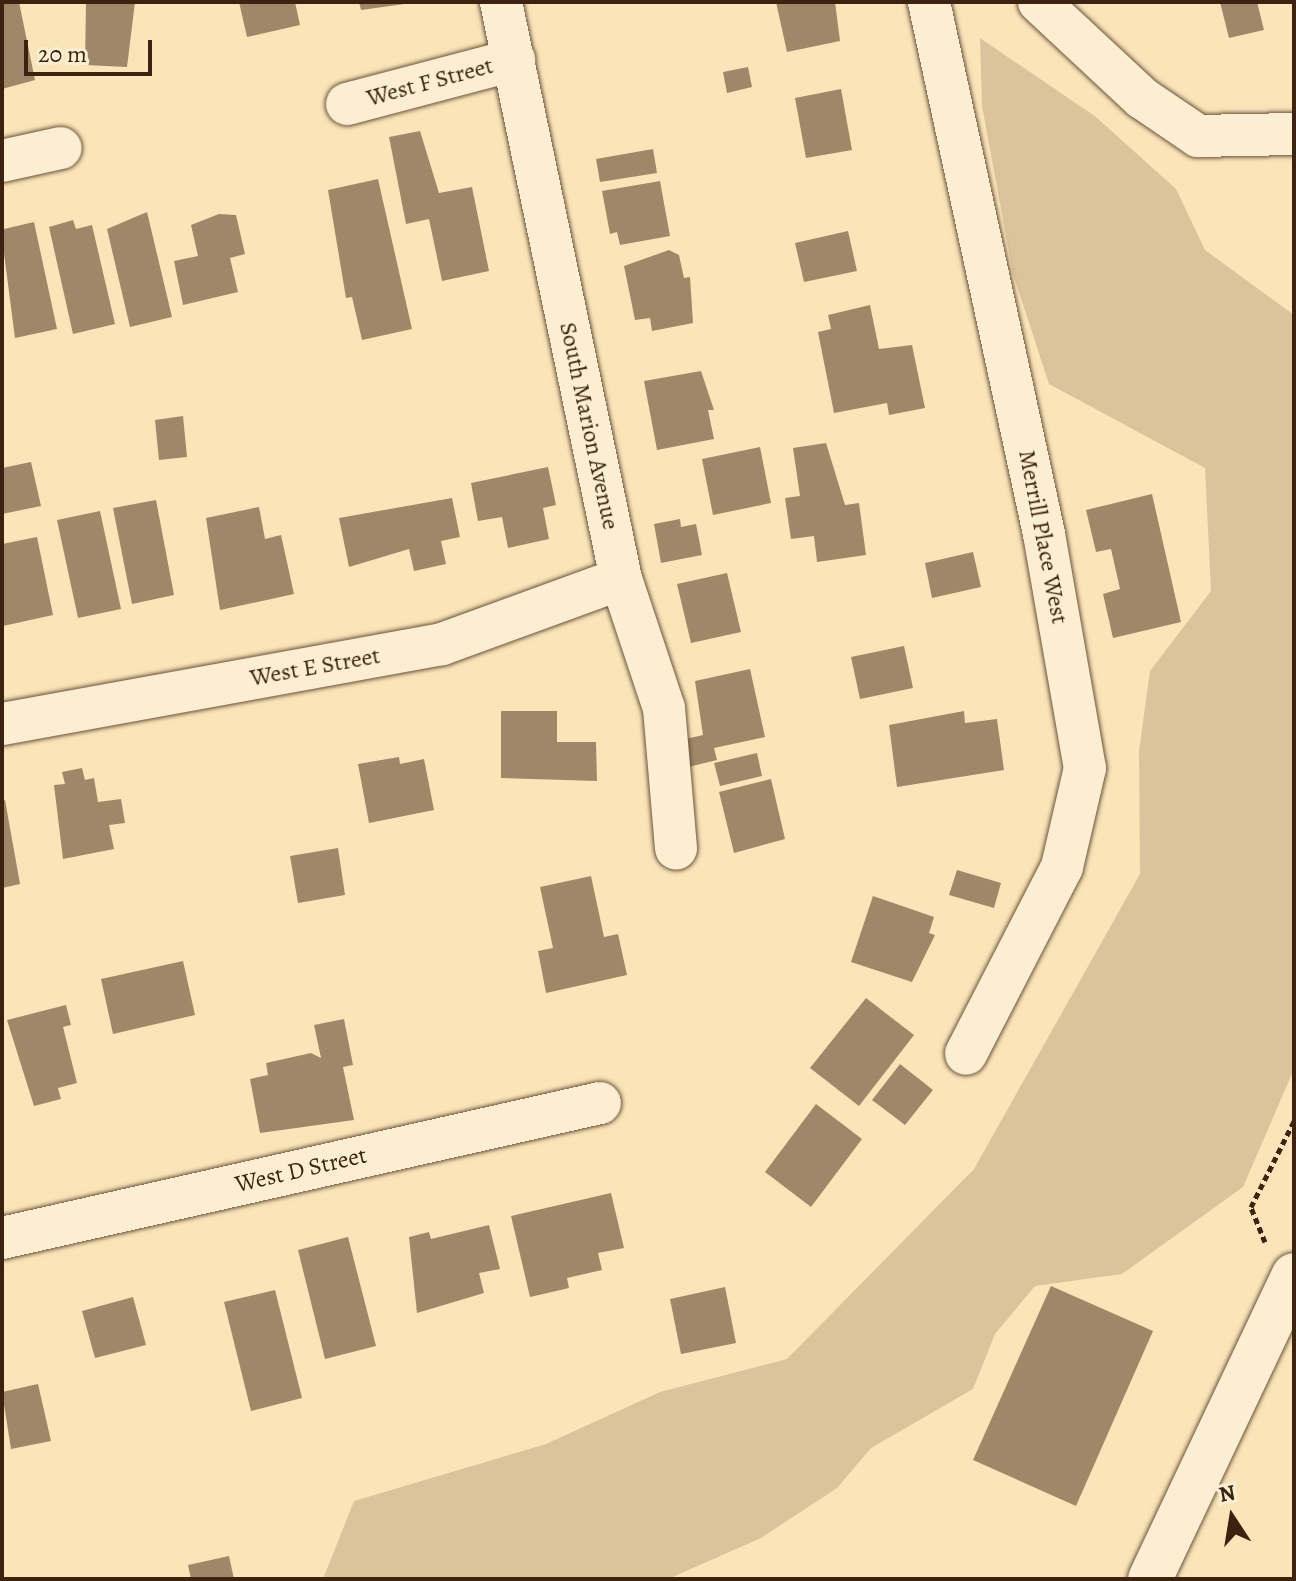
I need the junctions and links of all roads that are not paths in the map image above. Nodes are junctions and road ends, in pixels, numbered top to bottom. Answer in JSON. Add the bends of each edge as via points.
{"nodes":[{"id":1,"x":501,"y":2,"type":"edge"},
{"id":2,"x":929,"y":2,"type":"edge"},
{"id":3,"x":1039,"y":2,"type":"edge"},
{"id":4,"x":514,"y":60,"type":"junction"},
{"id":5,"x":347,"y":104,"type":"dead end"},
{"id":6,"x":1294,"y":134,"type":"edge"},
{"id":7,"x":61,"y":148,"type":"dead end"},
{"id":8,"x":2,"y":161,"type":"edge"},
{"id":9,"x":621,"y":579,"type":"junction"},
{"id":10,"x":2,"y":724,"type":"edge"},
{"id":11,"x":676,"y":848,"type":"dead end"},
{"id":12,"x":966,"y":1054,"type":"dead end"},
{"id":13,"x":600,"y":1103,"type":"dead end"},
{"id":14,"x":2,"y":1238,"type":"edge"},
{"id":15,"x":1294,"y":1275,"type":"edge"},
{"id":16,"x":1150,"y":1579,"type":"edge"}],
"edges":[{"from":1,"to":4,"type":"street","name":"South Marion Avenue"},
{"from":2,"to":12,"type":"street","name":"Merrill Place West","via":[[1044,534],[1085,768],[1062,867]]},
{"from":3,"to":6,"type":"street","via":[[1142,98],[1198,136]]},
{"from":4,"to":5,"type":"street","name":"West F Street"},
{"from":4,"to":9,"type":"street","name":"South Marion Avenue"},
{"from":7,"to":8,"type":"street"},
{"from":9,"to":10,"type":"street","name":"West E Street","via":[[442,644]]},
{"from":9,"to":11,"type":"street","name":"South Marion Avenue","via":[[664,708]]},
{"from":13,"to":14,"type":"street","name":"West D Street"},
{"from":15,"to":16,"type":"main road"}]}
